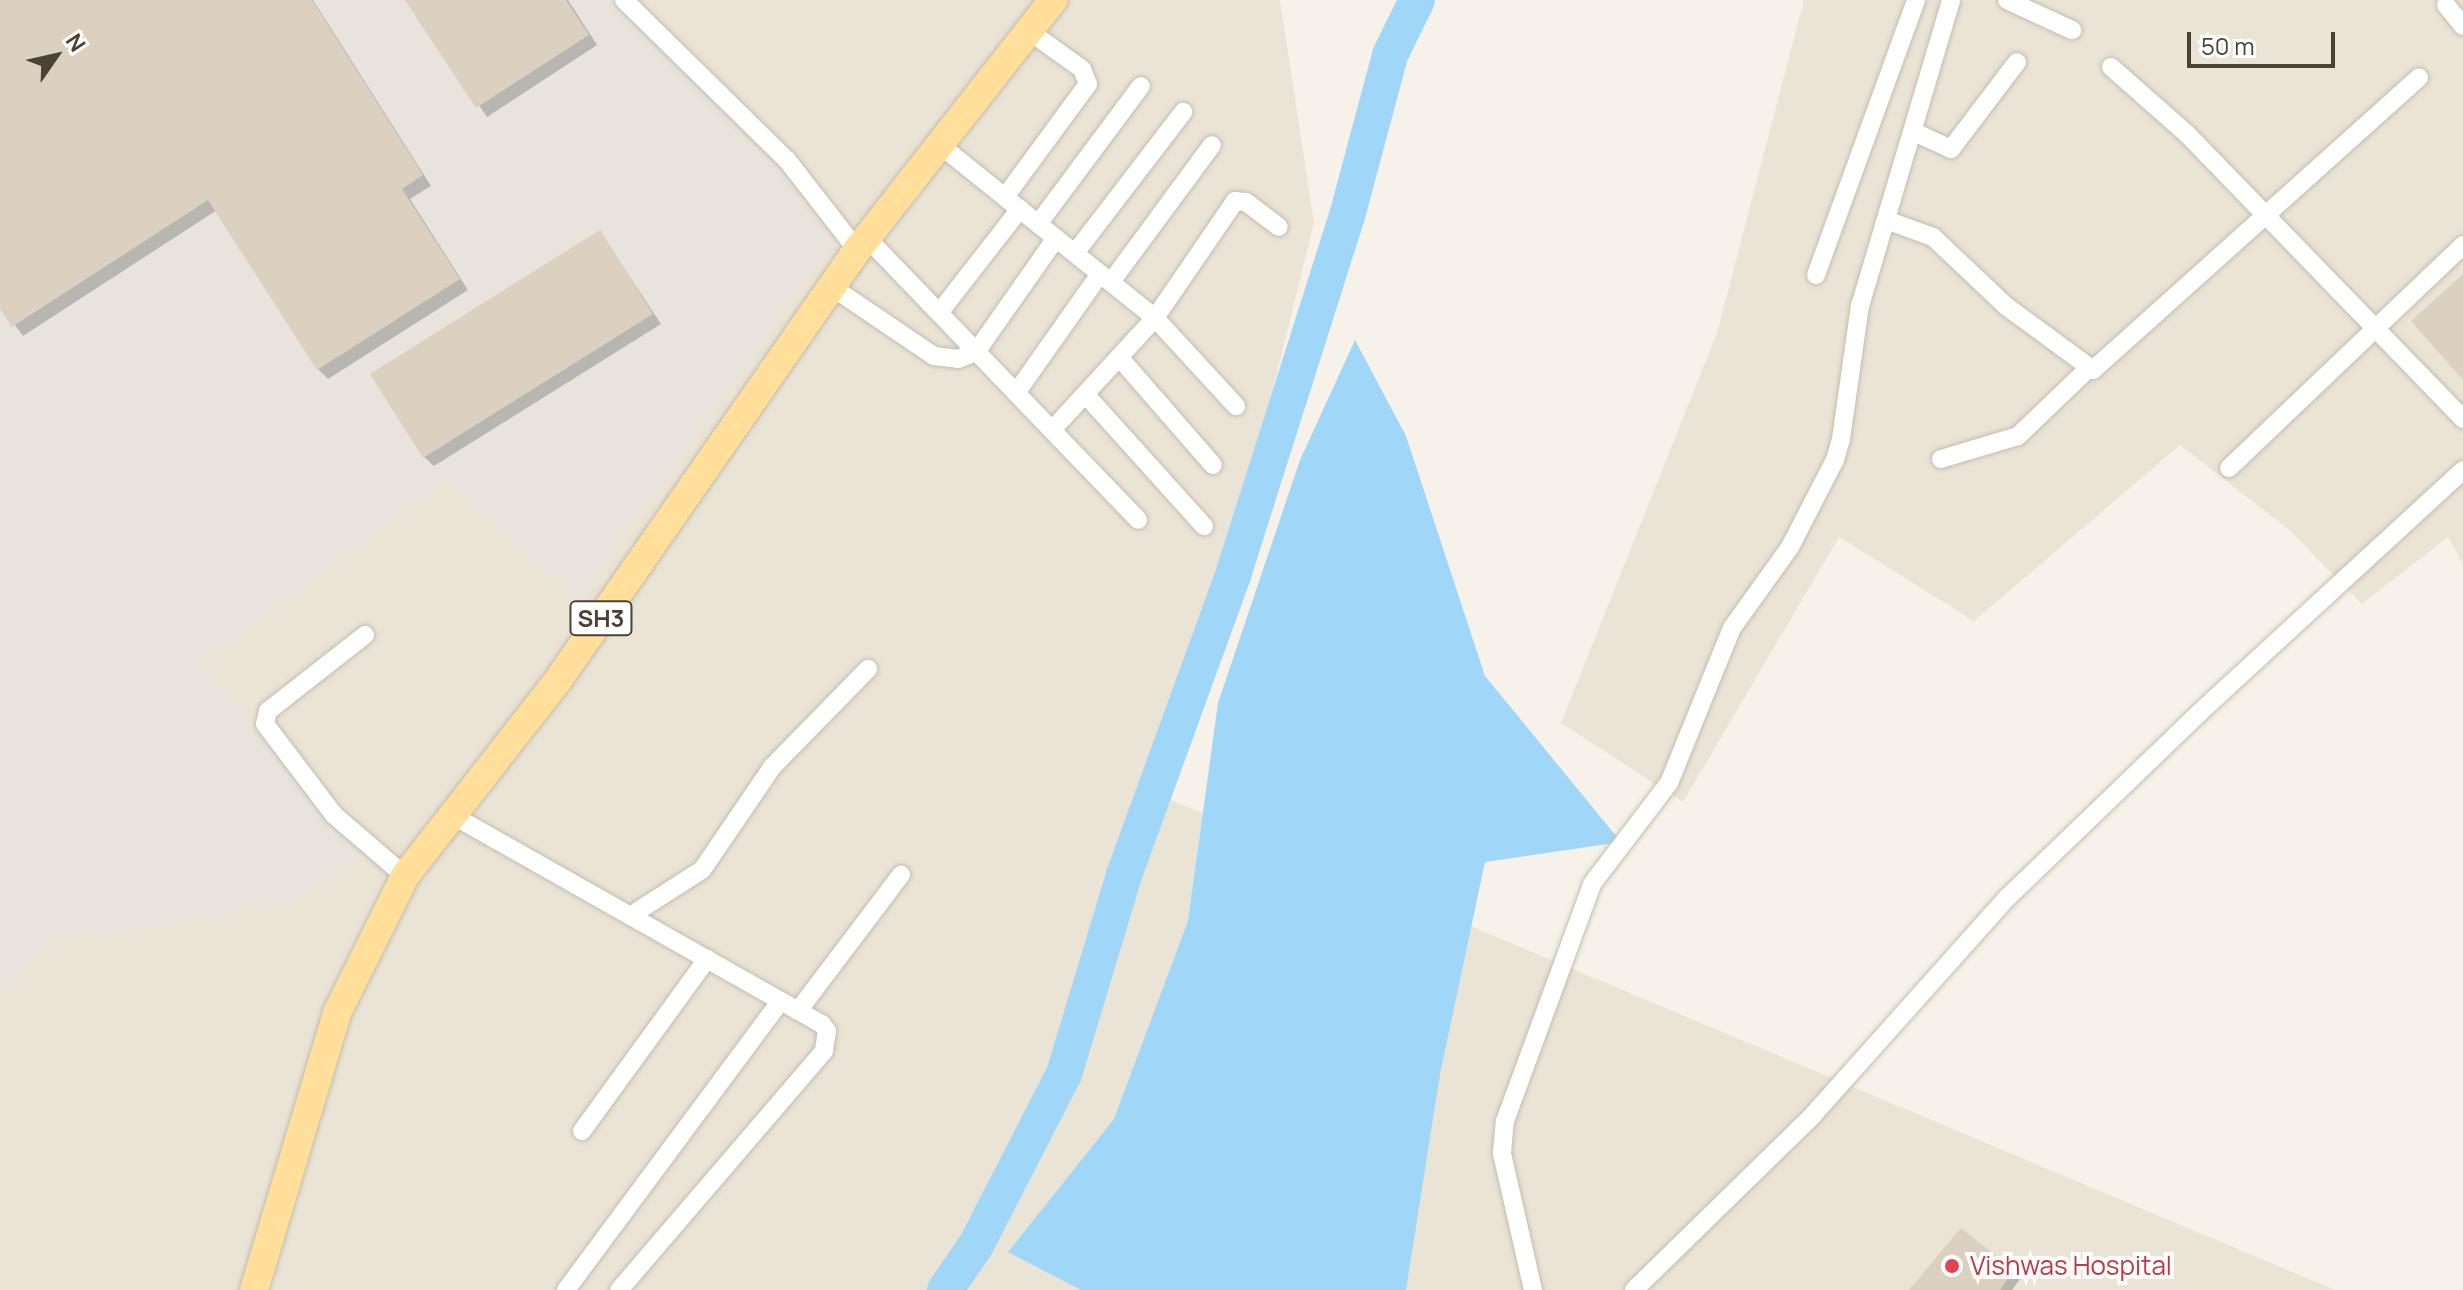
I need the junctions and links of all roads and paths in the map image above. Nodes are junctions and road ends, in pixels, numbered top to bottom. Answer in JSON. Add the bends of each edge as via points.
{"nodes":[{"id":1,"x":624,"y":0,"type":"edge"},
{"id":2,"x":1053,"y":0,"type":"edge"},
{"id":3,"x":1916,"y":0,"type":"edge"},
{"id":4,"x":1951,"y":0,"type":"edge"},
{"id":5,"x":2007,"y":0,"type":"edge"},
{"id":6,"x":2446,"y":5,"type":"dead end"},
{"id":7,"x":2463,"y":26,"type":"edge"},
{"id":8,"x":2072,"y":30,"type":"dead end"},
{"id":9,"x":1029,"y":31,"type":"junction"},
{"id":10,"x":2017,"y":62,"type":"dead end"},
{"id":11,"x":2111,"y":67,"type":"dead end"},
{"id":12,"x":2419,"y":78,"type":"dead end"},
{"id":13,"x":1141,"y":86,"type":"dead end"},
{"id":14,"x":1183,"y":112,"type":"dead end"},
{"id":15,"x":1914,"y":132,"type":"junction"},
{"id":16,"x":940,"y":145,"type":"junction"},
{"id":17,"x":1212,"y":145,"type":"dead end"},
{"id":18,"x":1012,"y":203,"type":"junction"},
{"id":19,"x":2264,"y":214,"type":"junction"},
{"id":20,"x":1886,"y":220,"type":"junction"},
{"id":21,"x":1038,"y":224,"type":"junction"},
{"id":22,"x":1279,"y":227,"type":"dead end"},
{"id":23,"x":1056,"y":238,"type":"junction"},
{"id":24,"x":862,"y":244,"type":"junction"},
{"id":25,"x":2463,"y":245,"type":"edge"},
{"id":26,"x":1075,"y":253,"type":"junction"},
{"id":27,"x":1816,"y":275,"type":"dead end"},
{"id":28,"x":1106,"y":278,"type":"junction"},
{"id":29,"x":832,"y":287,"type":"junction"},
{"id":30,"x":939,"y":313,"type":"junction"},
{"id":31,"x":1155,"y":318,"type":"junction"},
{"id":32,"x":2375,"y":328,"type":"junction"},
{"id":33,"x":976,"y":352,"type":"junction"},
{"id":34,"x":1119,"y":357,"type":"junction"},
{"id":35,"x":2089,"y":368,"type":"junction"},
{"id":36,"x":1016,"y":393,"type":"junction"},
{"id":37,"x":1085,"y":394,"type":"junction"},
{"id":38,"x":1236,"y":406,"type":"dead end"},
{"id":39,"x":2463,"y":419,"type":"edge"},
{"id":40,"x":1052,"y":430,"type":"junction"},
{"id":41,"x":1941,"y":459,"type":"dead end"},
{"id":42,"x":1213,"y":465,"type":"dead end"},
{"id":43,"x":2229,"y":468,"type":"dead end"},
{"id":44,"x":2463,"y":470,"type":"edge"},
{"id":45,"x":1138,"y":520,"type":"dead end"},
{"id":46,"x":1204,"y":526,"type":"dead end"},
{"id":47,"x":365,"y":635,"type":"dead end"},
{"id":48,"x":868,"y":669,"type":"dead end"},
{"id":49,"x":452,"y":815,"type":"junction"},
{"id":50,"x":901,"y":875,"type":"dead end"},
{"id":51,"x":405,"y":876,"type":"junction"},
{"id":52,"x":630,"y":916,"type":"junction"},
{"id":53,"x":707,"y":959,"type":"junction"},
{"id":54,"x":781,"y":1001,"type":"junction"},
{"id":55,"x":798,"y":1011,"type":"junction"},
{"id":56,"x":582,"y":1131,"type":"dead end"},
{"id":57,"x":254,"y":1290,"type":"edge"},
{"id":58,"x":566,"y":1290,"type":"edge"},
{"id":59,"x":619,"y":1290,"type":"edge"},
{"id":60,"x":1533,"y":1290,"type":"edge"},
{"id":61,"x":1634,"y":1290,"type":"edge"}],
"edges":[{"from":1,"to":24,"type":"street","via":[[787,160]]},
{"from":2,"to":9,"type":"main road","number":"SH3"},
{"from":3,"to":27,"type":"street"},
{"from":4,"to":15,"type":"street"},
{"from":5,"to":8,"type":"street"},
{"from":6,"to":7,"type":"street"},
{"from":9,"to":16,"type":"main road","number":"SH3"},
{"from":9,"to":18,"type":"street","via":[[1082,69],[1088,84]]},
{"from":10,"to":15,"type":"street","via":[[1951,149]]},
{"from":11,"to":19,"type":"street","via":[[2187,134]]},
{"from":12,"to":19,"type":"street"},
{"from":13,"to":21,"type":"street"},
{"from":14,"to":26,"type":"street"},
{"from":15,"to":20,"type":"street"},
{"from":16,"to":18,"type":"street"},
{"from":16,"to":24,"type":"main road","number":"SH3"},
{"from":17,"to":28,"type":"street"},
{"from":18,"to":21,"type":"street"},
{"from":18,"to":30,"type":"street"},
{"from":19,"to":32,"type":"street"},
{"from":19,"to":35,"type":"street","via":[[2098,367]]},
{"from":20,"to":35,"type":"street","via":[[1933,237],[2001,302]]},
{"from":20,"to":60,"type":"street","via":[[1860,306],[1835,460],[1790,547],[1732,628],[1669,783],[1592,884],[1505,1121],[1502,1153]]},
{"from":21,"to":23,"type":"street"},
{"from":22,"to":31,"type":"street","via":[[1246,202],[1235,201]]},
{"from":23,"to":26,"type":"street"},
{"from":23,"to":33,"type":"street"},
{"from":24,"to":29,"type":"main road","number":"SH3"},
{"from":24,"to":30,"type":"street"},
{"from":25,"to":32,"type":"street"},
{"from":26,"to":28,"type":"street"},
{"from":28,"to":31,"type":"street"},
{"from":28,"to":36,"type":"street"},
{"from":29,"to":33,"type":"street","via":[[934,356],[958,359]]},
{"from":29,"to":49,"type":"main road","number":"SH3","via":[[556,683]]},
{"from":30,"to":33,"type":"street"},
{"from":31,"to":34,"type":"street"},
{"from":31,"to":38,"type":"street"},
{"from":32,"to":39,"type":"street"},
{"from":32,"to":43,"type":"street"},
{"from":33,"to":36,"type":"street"},
{"from":34,"to":37,"type":"street"},
{"from":34,"to":42,"type":"street"},
{"from":35,"to":41,"type":"street","via":[[2018,436]]},
{"from":36,"to":40,"type":"street"},
{"from":37,"to":40,"type":"street"},
{"from":37,"to":46,"type":"street"},
{"from":40,"to":45,"type":"street"},
{"from":44,"to":61,"type":"street","via":[[2008,897],[1812,1116]]},
{"from":47,"to":51,"type":"street","via":[[268,711],[265,724],[334,815]]},
{"from":48,"to":52,"type":"street","via":[[773,766],[702,870]]},
{"from":49,"to":51,"type":"main road","number":"SH3"},
{"from":49,"to":52,"type":"street"},
{"from":50,"to":55,"type":"street"},
{"from":51,"to":57,"type":"main road","number":"SH3","via":[[337,1013]]},
{"from":52,"to":53,"type":"street"},
{"from":53,"to":54,"type":"street"},
{"from":53,"to":56,"type":"street"},
{"from":54,"to":55,"type":"street"},
{"from":54,"to":58,"type":"street"},
{"from":55,"to":59,"type":"street","via":[[827,1031],[824,1051]]}]}
